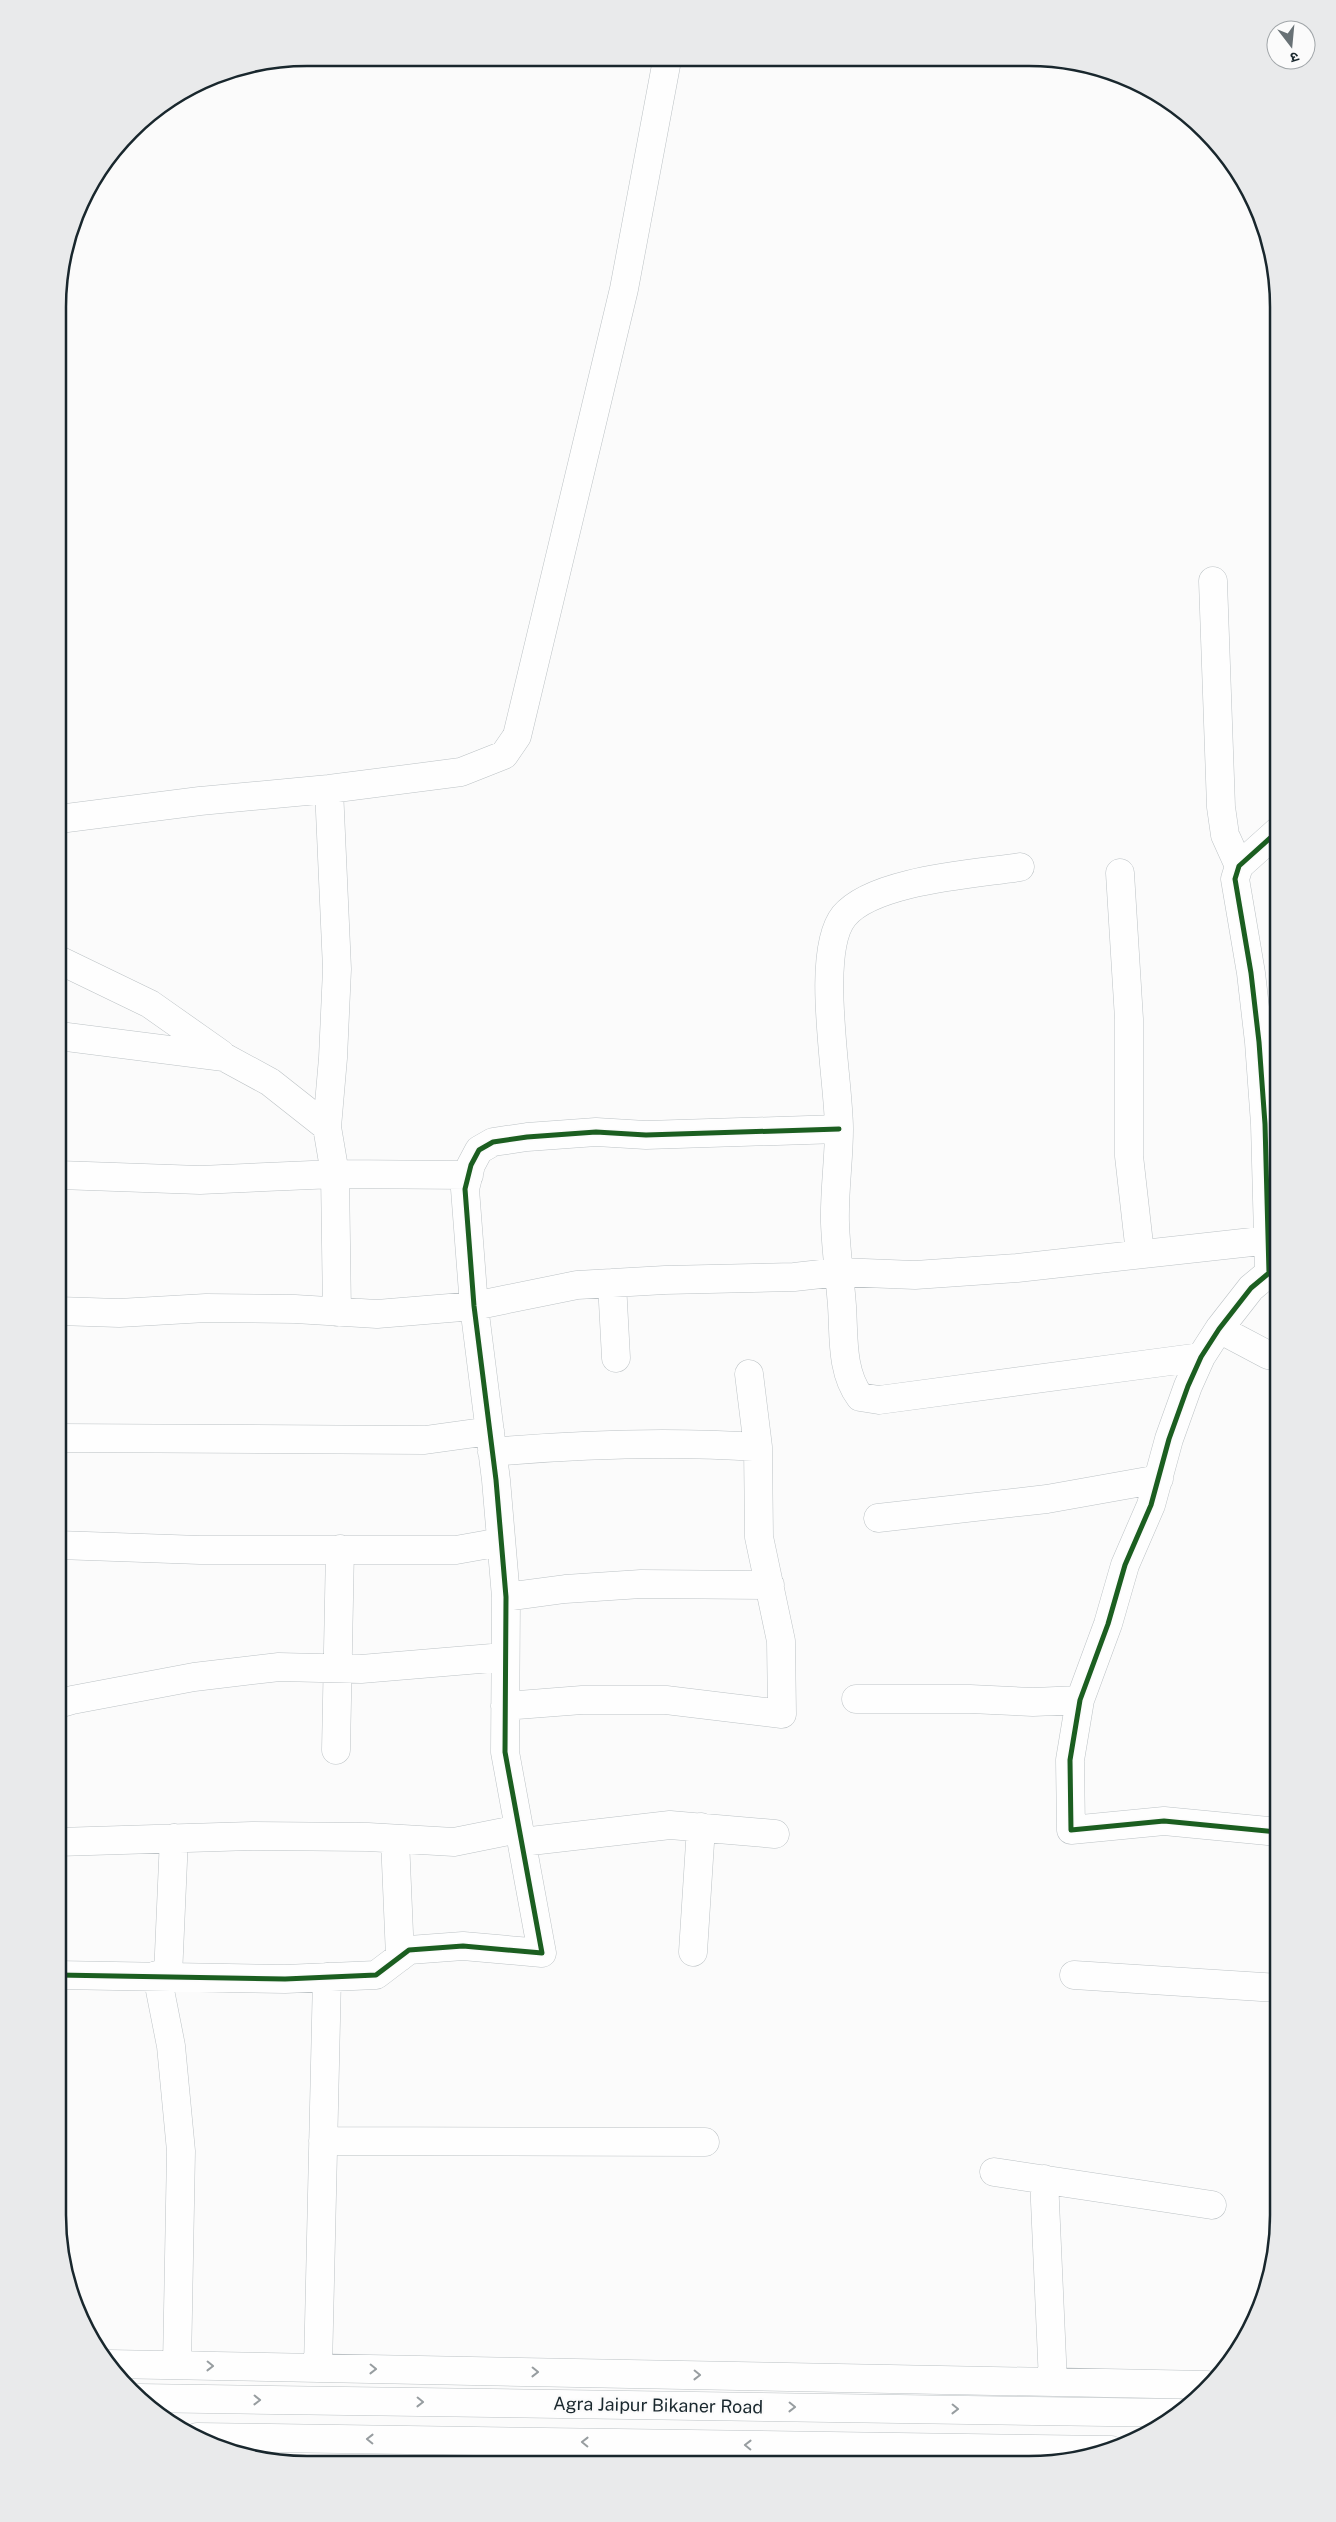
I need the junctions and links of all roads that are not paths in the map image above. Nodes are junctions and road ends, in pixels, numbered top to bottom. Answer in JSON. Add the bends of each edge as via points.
{"nodes":[{"id":1,"x":665,"y":66,"type":"edge"},
{"id":2,"x":1213,"y":581,"type":"dead end"},
{"id":3,"x":329,"y":789,"type":"junction"},
{"id":4,"x":66,"y":817,"type":"edge"},
{"id":5,"x":1270,"y":837,"type":"edge"},
{"id":6,"x":1239,"y":866,"type":"junction"},
{"id":7,"x":1020,"y":867,"type":"dead end"},
{"id":8,"x":1120,"y":873,"type":"dead end"},
{"id":9,"x":66,"y":963,"type":"edge"},
{"id":10,"x":66,"y":1037,"type":"edge"},
{"id":11,"x":224,"y":1057,"type":"junction"},
{"id":12,"x":326,"y":1127,"type":"junction"},
{"id":13,"x":839,"y":1129,"type":"junction"},
{"id":14,"x":335,"y":1174,"type":"junction"},
{"id":15,"x":66,"y":1175,"type":"edge"},
{"id":16,"x":469,"y":1175,"type":"junction"},
{"id":17,"x":1270,"y":1240,"type":"joint"},
{"id":18,"x":1140,"y":1253,"type":"junction"},
{"id":19,"x":840,"y":1272,"type":"junction"},
{"id":20,"x":1270,"y":1275,"type":"edge"},
{"id":21,"x":612,"y":1283,"type":"junction"},
{"id":22,"x":474,"y":1306,"type":"junction"},
{"id":23,"x":66,"y":1311,"type":"edge"},
{"id":24,"x":337,"y":1312,"type":"junction"},
{"id":25,"x":1218,"y":1329,"type":"junction"},
{"id":26,"x":1270,"y":1355,"type":"edge"},
{"id":27,"x":1201,"y":1357,"type":"junction"},
{"id":28,"x":616,"y":1358,"type":"dead end"},
{"id":29,"x":749,"y":1374,"type":"dead end"},
{"id":30,"x":66,"y":1438,"type":"edge"},
{"id":31,"x":491,"y":1441,"type":"junction"},
{"id":32,"x":758,"y":1447,"type":"junction"},
{"id":33,"x":1159,"y":1479,"type":"junction"},
{"id":34,"x":878,"y":1518,"type":"dead end"},
{"id":35,"x":501,"y":1542,"type":"junction"},
{"id":36,"x":66,"y":1545,"type":"edge"},
{"id":37,"x":340,"y":1549,"type":"junction"},
{"id":38,"x":770,"y":1585,"type":"junction"},
{"id":39,"x":506,"y":1597,"type":"junction"},
{"id":40,"x":504,"y":1657,"type":"junction"},
{"id":41,"x":336,"y":1668,"type":"junction"},
{"id":42,"x":856,"y":1699,"type":"dead end"},
{"id":43,"x":1080,"y":1700,"type":"junction"},
{"id":44,"x":66,"y":1702,"type":"edge"},
{"id":45,"x":505,"y":1706,"type":"junction"},
{"id":46,"x":336,"y":1750,"type":"dead end"},
{"id":47,"x":701,"y":1827,"type":"junction"},
{"id":48,"x":1270,"y":1831,"type":"edge"},
{"id":49,"x":775,"y":1834,"type":"dead end"},
{"id":50,"x":521,"y":1836,"type":"junction"},
{"id":51,"x":174,"y":1838,"type":"junction"},
{"id":52,"x":395,"y":1839,"type":"junction"},
{"id":53,"x":66,"y":1842,"type":"edge"},
{"id":54,"x":693,"y":1952,"type":"dead end"},
{"id":55,"x":400,"y":1957,"type":"junction"},
{"id":56,"x":66,"y":1975,"type":"edge"},
{"id":57,"x":162,"y":1975,"type":"junction"},
{"id":58,"x":1074,"y":1975,"type":"dead end"},
{"id":59,"x":327,"y":1977,"type":"junction"},
{"id":60,"x":1270,"y":1987,"type":"edge"},
{"id":61,"x":323,"y":2141,"type":"junction"},
{"id":62,"x":704,"y":2142,"type":"dead end"},
{"id":63,"x":994,"y":2172,"type":"dead end"},
{"id":64,"x":1044,"y":2180,"type":"junction"},
{"id":65,"x":1212,"y":2205,"type":"dead end"},
{"id":66,"x":118,"y":2364,"type":"edge"},
{"id":67,"x":177,"y":2365,"type":"junction"},
{"id":68,"x":318,"y":2368,"type":"junction"},
{"id":69,"x":1054,"y":2382,"type":"junction"},
{"id":70,"x":1199,"y":2385,"type":"edge"},
{"id":71,"x":151,"y":2398,"type":"edge"},
{"id":72,"x":1166,"y":2413,"type":"edge"},
{"id":73,"x":213,"y":2436,"type":"edge"},
{"id":74,"x":1083,"y":2450,"type":"edge"}],
"edges":[{"from":1,"to":3,"type":"main road","via":[[624,289],[517,736],[504,755],[461,772]]},
{"from":2,"to":6,"type":"main road","via":[[1221,807],[1225,835]]},
{"from":3,"to":4,"type":"main road"},
{"from":3,"to":12,"type":"main road","via":[[337,970]]},
{"from":5,"to":6,"type":"main road"},
{"from":6,"to":17,"type":"main road","via":[[1235,889],[1251,972],[1259,1042]]},
{"from":7,"to":13,"type":"main road","via":[[906,884],[867,899],[844,916],[833,939],[830,985]]},
{"from":8,"to":18,"type":"main road","via":[[1129,1019],[1129,1156]]},
{"from":9,"to":11,"type":"main road","via":[[150,1004]]},
{"from":10,"to":11,"type":"main road"},
{"from":11,"to":12,"type":"main road","via":[[270,1082]]},
{"from":12,"to":14,"type":"main road"},
{"from":13,"to":16,"type":"main road","via":[[646,1135],[596,1132],[527,1137],[493,1142],[479,1150]]},
{"from":13,"to":19,"type":"main road","via":[[835,1224]]},
{"from":14,"to":15,"type":"main road","via":[[200,1180]]},
{"from":14,"to":16,"type":"main road"},
{"from":14,"to":24,"type":"main road"},
{"from":16,"to":22,"type":"main road","via":[[465,1189]]},
{"from":17,"to":18,"type":"main road"},
{"from":18,"to":19,"type":"main road","via":[[1017,1268],[915,1275]]},
{"from":19,"to":21,"type":"main road","via":[[794,1277]]},
{"from":19,"to":27,"type":"main road","via":[[845,1357],[851,1385],[860,1397],[879,1400]]},
{"from":20,"to":25,"type":"main road","via":[[1251,1288]]},
{"from":21,"to":22,"type":"main road","via":[[577,1285]]},
{"from":21,"to":28,"type":"main road"},
{"from":22,"to":24,"type":"main road","via":[[377,1314]]},
{"from":22,"to":31,"type":"main road"},
{"from":23,"to":24,"type":"main road","via":[[119,1314],[206,1308]]},
{"from":25,"to":26,"type":"main road"},
{"from":25,"to":27,"type":"main road"},
{"from":27,"to":33,"type":"main road","via":[[1188,1386]]},
{"from":29,"to":32,"type":"main road"},
{"from":30,"to":31,"type":"main road"},
{"from":31,"to":32,"type":"main road","via":[[554,1446],[677,1443]]},
{"from":31,"to":35,"type":"main road"},
{"from":32,"to":38,"type":"main road","via":[[760,1537]]},
{"from":33,"to":34,"type":"main road","via":[[1047,1499]]},
{"from":33,"to":43,"type":"main road","via":[[1125,1564],[1108,1624]]},
{"from":35,"to":37,"type":"main road","via":[[456,1550]]},
{"from":35,"to":39,"type":"main road"},
{"from":36,"to":37,"type":"main road","via":[[200,1550]]},
{"from":37,"to":41,"type":"main road"},
{"from":38,"to":39,"type":"main road","via":[[641,1584]]},
{"from":38,"to":45,"type":"main road","via":[[781,1641],[782,1714],[666,1700],[582,1700]]},
{"from":39,"to":40,"type":"main road"},
{"from":40,"to":41,"type":"main road","via":[[361,1669]]},
{"from":40,"to":45,"type":"main road"},
{"from":41,"to":44,"type":"main road","via":[[279,1667],[194,1677]]},
{"from":41,"to":46,"type":"main road"},
{"from":42,"to":43,"type":"main road"},
{"from":43,"to":48,"type":"main road","via":[[1070,1760],[1071,1830],[1164,1821]]},
{"from":45,"to":50,"type":"main road","via":[[505,1752]]},
{"from":47,"to":49,"type":"main road"},
{"from":47,"to":50,"type":"main road","via":[[670,1825]]},
{"from":47,"to":54,"type":"main road"},
{"from":50,"to":52,"type":"main road","via":[[454,1842]]},
{"from":50,"to":55,"type":"main road","via":[[542,1952],[463,1946],[409,1950]]},
{"from":51,"to":52,"type":"main road"},
{"from":51,"to":53,"type":"main road"},
{"from":51,"to":57,"type":"main road"},
{"from":52,"to":55,"type":"main road"},
{"from":55,"to":59,"type":"main road","via":[[376,1975]]},
{"from":56,"to":57,"type":"main road"},
{"from":57,"to":59,"type":"main road"},
{"from":57,"to":67,"type":"main road","via":[[181,2151]]},
{"from":58,"to":60,"type":"main road"},
{"from":59,"to":61,"type":"main road"},
{"from":61,"to":62,"type":"main road"},
{"from":61,"to":68,"type":"main road"},
{"from":63,"to":64,"type":"main road"},
{"from":64,"to":65,"type":"main road"},
{"from":64,"to":69,"type":"main road"},
{"from":66,"to":67,"type":"main road"},
{"from":67,"to":68,"type":"main road","one_way":true},
{"from":68,"to":69,"type":"main road","one_way":true},
{"from":69,"to":70,"type":"main road"},
{"from":71,"to":72,"type":"main road","name":"Agra Jaipur Bikaner Road","one_way":true},
{"from":74,"to":73,"type":"main road","one_way":true}]}
